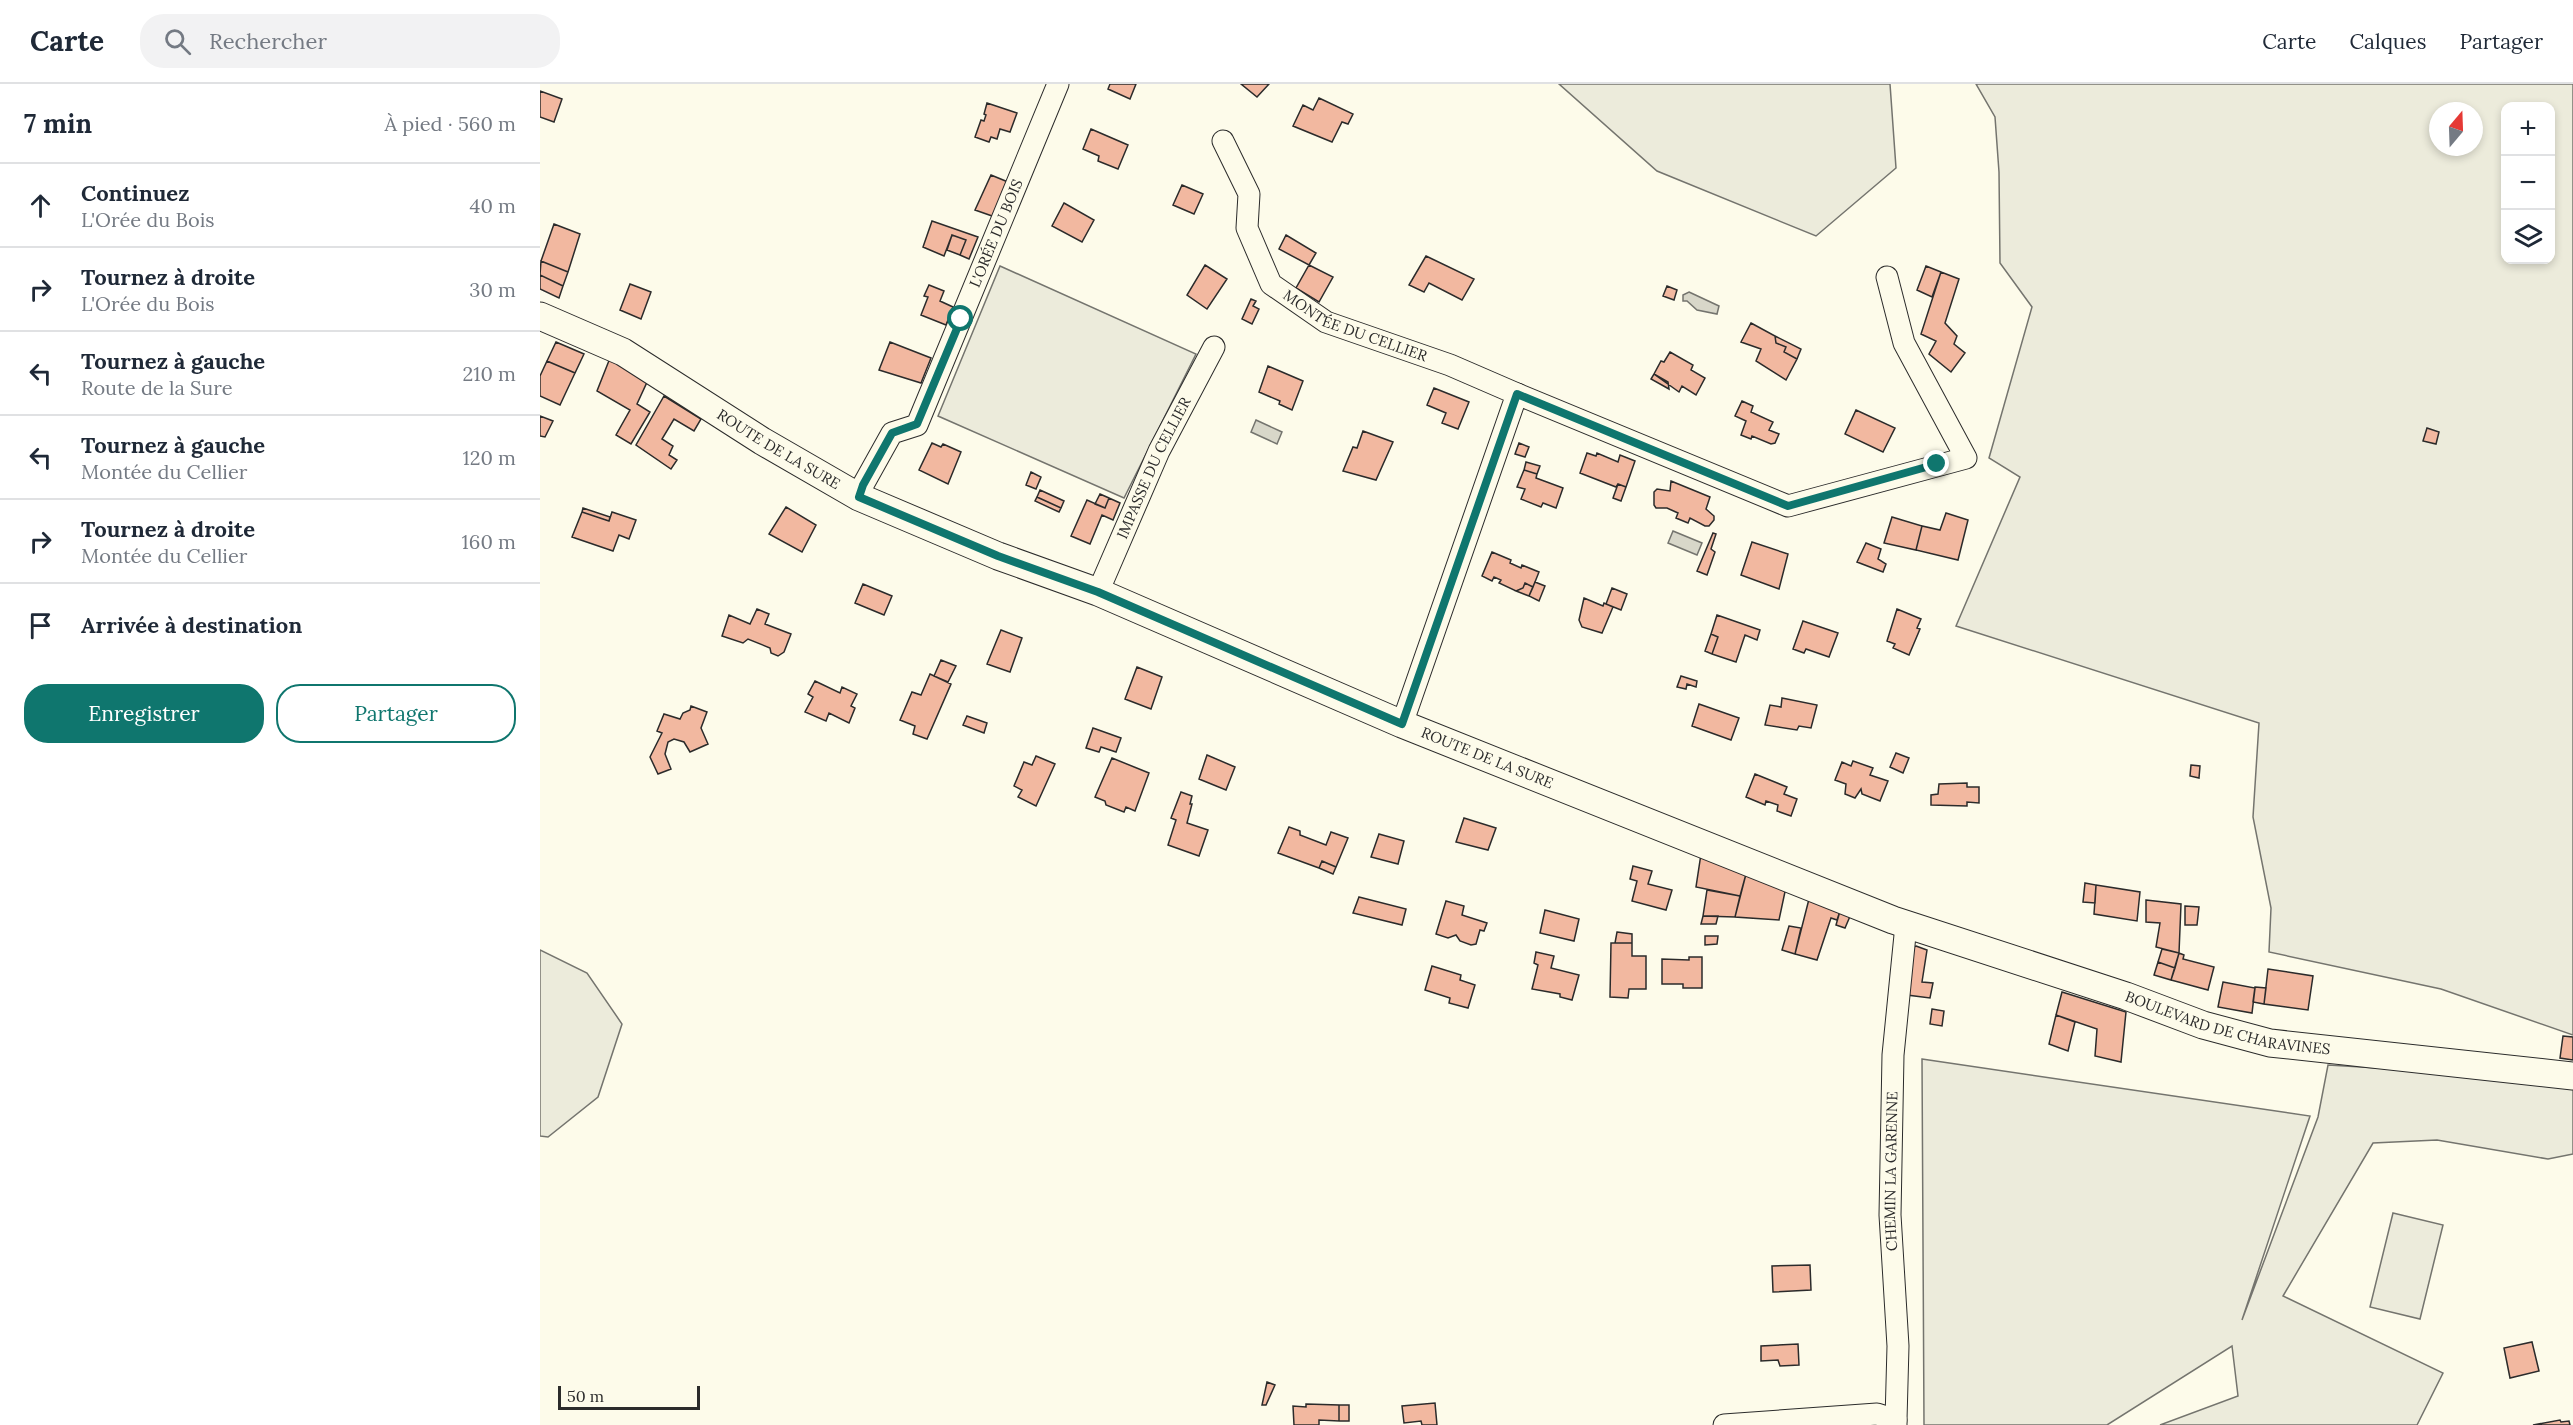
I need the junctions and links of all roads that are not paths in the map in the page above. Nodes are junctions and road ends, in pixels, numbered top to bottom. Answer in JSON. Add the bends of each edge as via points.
{"nodes":[{"id":1,"x":1058,"y":84,"type":"edge"},
{"id":2,"x":1223,"y":141,"type":"dead end"},
{"id":3,"x":1887,"y":277,"type":"dead end"},
{"id":4,"x":540,"y":316,"type":"edge"},
{"id":5,"x":1214,"y":346,"type":"dead end"},
{"id":6,"x":1517,"y":394,"type":"junction"},
{"id":7,"x":859,"y":497,"type":"junction"},
{"id":8,"x":1098,"y":592,"type":"junction"},
{"id":9,"x":1402,"y":724,"type":"junction"},
{"id":10,"x":1900,"y":923,"type":"junction"},
{"id":11,"x":2573,"y":1076,"type":"edge"},
{"id":12,"x":1896,"y":1423,"type":"edge"},
{"id":13,"x":1724,"y":1425,"type":"edge"}],
"edges":[{"from":1,"to":7,"type":"street","name":"L'ORÉE DU BOIS","via":[[917,424],[892,433]]},
{"from":2,"to":6,"type":"street","name":"MONTÉE DU CELLIER","via":[[1249,194],[1247,228],[1271,284],[1326,322],[1450,365]]},
{"from":3,"to":6,"type":"street","name":"MONTÉE DU CELLIER","via":[[1904,343],[1966,458],[1788,506]]},
{"from":4,"to":7,"type":"main road","name":"ROUTE DE LA SURE","via":[[623,352],[762,441]]},
{"from":5,"to":8,"type":"street","name":"IMPASSE DU CELLIER","via":[[1159,451]]},
{"from":6,"to":9,"type":"street"},
{"from":7,"to":8,"type":"main road","name":"ROUTE DE LA SURE","via":[[998,556]]},
{"from":8,"to":9,"type":"main road","name":"ROUTE DE LA SURE"},
{"from":9,"to":10,"type":"main road","name":"ROUTE DE LA SURE"},
{"from":10,"to":11,"type":"main road","name":"BOULEVARD DE CHARAVINES","via":[[2248,1038]]},
{"from":10,"to":12,"type":"street","name":"CHEMIN LA GARENNE","via":[[1905,935],[1893,1066],[1890,1215],[1898,1346]]},
{"from":12,"to":13,"type":"street","name":"CHEMIN LA GARENNE","via":[[1876,1414]]}]}
